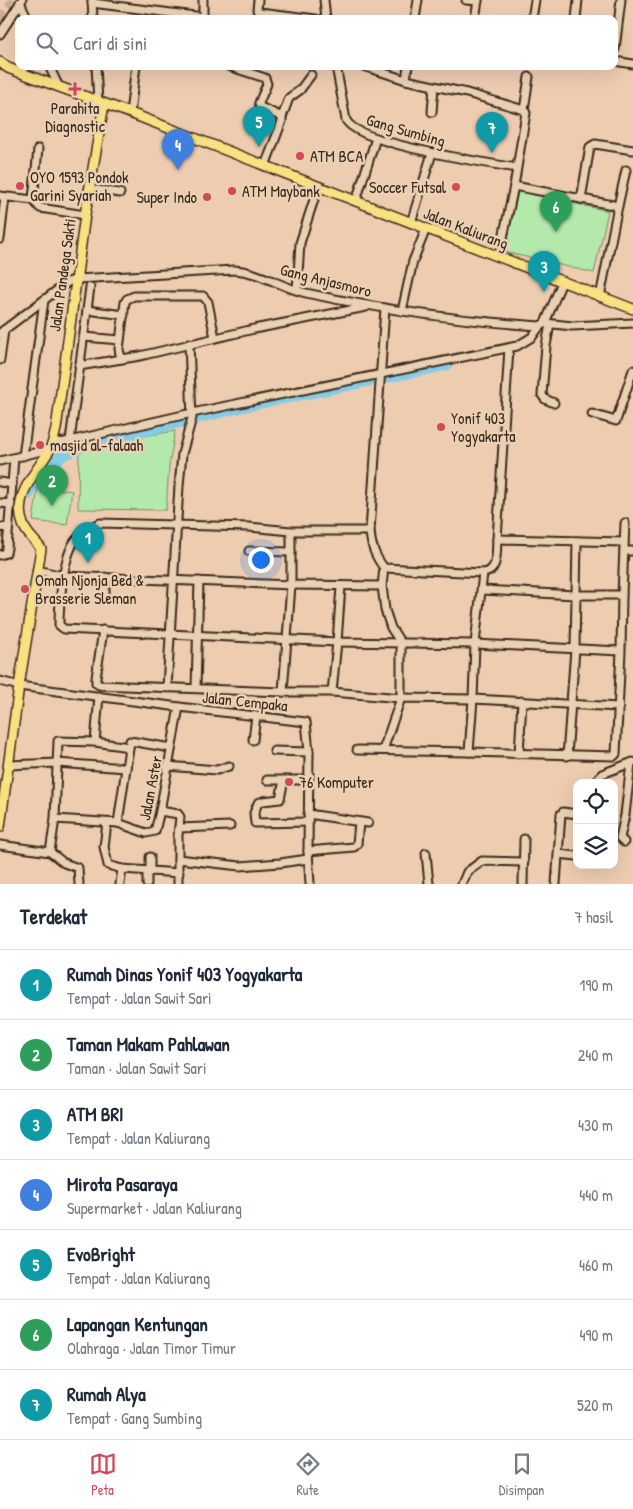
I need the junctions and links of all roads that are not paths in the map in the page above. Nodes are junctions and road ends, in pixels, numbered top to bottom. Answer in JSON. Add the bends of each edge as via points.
{"nodes":[{"id":1,"x":140,"y":0,"type":"edge"},
{"id":2,"x":203,"y":0,"type":"edge"},
{"id":3,"x":258,"y":0,"type":"edge"},
{"id":4,"x":324,"y":0,"type":"edge"},
{"id":5,"x":418,"y":0,"type":"edge"},
{"id":6,"x":466,"y":0,"type":"edge"},
{"id":7,"x":535,"y":0,"type":"edge"},
{"id":8,"x":578,"y":0,"type":"edge"},
{"id":9,"x":621,"y":0,"type":"edge"},
{"id":10,"x":21,"y":1,"type":"edge"},
{"id":11,"x":92,"y":1,"type":"edge"},
{"id":12,"x":478,"y":1,"type":"edge"},
{"id":13,"x":140,"y":9,"type":"junction"},
{"id":14,"x":26,"y":15,"type":"edge"},
{"id":15,"x":93,"y":15,"type":"edge"},
{"id":16,"x":182,"y":15,"type":"edge"},
{"id":17,"x":203,"y":15,"type":"edge"},
{"id":18,"x":287,"y":15,"type":"edge"},
{"id":19,"x":326,"y":15,"type":"edge"},
{"id":20,"x":416,"y":15,"type":"edge"},
{"id":21,"x":476,"y":15,"type":"edge"},
{"id":22,"x":533,"y":15,"type":"edge"},
{"id":23,"x":576,"y":15,"type":"edge"},
{"id":24,"x":618,"y":25,"type":"edge"},
{"id":25,"x":0,"y":34,"type":"edge"},
{"id":26,"x":0,"y":62,"type":"edge"},
{"id":27,"x":618,"y":62,"type":"edge"},
{"id":28,"x":633,"y":64,"type":"edge"},
{"id":29,"x":4,"y":69,"type":"edge"},
{"id":30,"x":51,"y":70,"type":"edge"},
{"id":31,"x":97,"y":70,"type":"edge"},
{"id":32,"x":135,"y":70,"type":"edge"},
{"id":33,"x":240,"y":70,"type":"edge"},
{"id":34,"x":337,"y":70,"type":"edge"},
{"id":35,"x":375,"y":70,"type":"edge"},
{"id":36,"x":407,"y":70,"type":"edge"},
{"id":37,"x":311,"y":75,"type":"dead end"},
{"id":38,"x":529,"y":77,"type":"dead end"},
{"id":39,"x":406,"y":80,"type":"junction"},
{"id":40,"x":434,"y":86,"type":"junction"},
{"id":41,"x":59,"y":87,"type":"junction"},
{"id":42,"x":101,"y":103,"type":"junction"},
{"id":43,"x":524,"y":110,"type":"junction"},
{"id":44,"x":432,"y":112,"type":"dead end"},
{"id":45,"x":130,"y":113,"type":"junction"},
{"id":46,"x":282,"y":117,"type":"junction"},
{"id":47,"x":376,"y":138,"type":"junction"},
{"id":48,"x":38,"y":149,"type":"dead end"},
{"id":49,"x":633,"y":150,"type":"edge"},
{"id":50,"x":432,"y":153,"type":"junction"},
{"id":51,"x":265,"y":166,"type":"junction"},
{"id":52,"x":516,"y":168,"type":"junction"},
{"id":53,"x":626,"y":170,"type":"dead end"},
{"id":54,"x":514,"y":186,"type":"junction"},
{"id":55,"x":318,"y":187,"type":"junction"},
{"id":56,"x":89,"y":189,"type":"junction"},
{"id":57,"x":120,"y":193,"type":"dead end"},
{"id":58,"x":2,"y":196,"type":"edge"},
{"id":59,"x":581,"y":199,"type":"junction"},
{"id":60,"x":33,"y":200,"type":"junction"},
{"id":61,"x":356,"y":201,"type":"junction"},
{"id":62,"x":618,"y":206,"type":"junction"},
{"id":63,"x":85,"y":215,"type":"junction"},
{"id":64,"x":412,"y":223,"type":"junction"},
{"id":65,"x":426,"y":228,"type":"junction"},
{"id":66,"x":0,"y":239,"type":"edge"},
{"id":67,"x":499,"y":257,"type":"junction"},
{"id":68,"x":77,"y":279,"type":"junction"},
{"id":69,"x":562,"y":282,"type":"junction"},
{"id":70,"x":90,"y":287,"type":"dead end"},
{"id":71,"x":297,"y":290,"type":"junction"},
{"id":72,"x":600,"y":296,"type":"junction"},
{"id":73,"x":44,"y":300,"type":"junction"},
{"id":74,"x":376,"y":307,"type":"junction"},
{"id":75,"x":385,"y":308,"type":"junction"},
{"id":76,"x":633,"y":309,"type":"edge"},
{"id":77,"x":88,"y":310,"type":"junction"},
{"id":78,"x":402,"y":311,"type":"junction"},
{"id":79,"x":124,"y":315,"type":"junction"},
{"id":80,"x":633,"y":322,"type":"edge"},
{"id":81,"x":545,"y":324,"type":"junction"},
{"id":82,"x":2,"y":331,"type":"edge"},
{"id":83,"x":84,"y":337,"type":"junction"},
{"id":84,"x":215,"y":338,"type":"junction"},
{"id":85,"x":120,"y":340,"type":"junction"},
{"id":86,"x":189,"y":343,"type":"junction"},
{"id":87,"x":509,"y":348,"type":"junction"},
{"id":88,"x":121,"y":359,"type":"junction"},
{"id":89,"x":0,"y":360,"type":"edge"},
{"id":90,"x":79,"y":366,"type":"junction"},
{"id":91,"x":633,"y":370,"type":"edge"},
{"id":92,"x":380,"y":374,"type":"junction"},
{"id":93,"x":554,"y":403,"type":"dead end"},
{"id":94,"x":592,"y":414,"type":"dead end"},
{"id":95,"x":192,"y":415,"type":"junction"},
{"id":96,"x":70,"y":441,"type":"junction"},
{"id":97,"x":51,"y":446,"type":"junction"},
{"id":98,"x":23,"y":456,"type":"junction"},
{"id":99,"x":14,"y":458,"type":"junction"},
{"id":100,"x":0,"y":461,"type":"edge"},
{"id":101,"x":0,"y":482,"type":"edge"},
{"id":102,"x":12,"y":484,"type":"junction"},
{"id":103,"x":0,"y":503,"type":"edge"},
{"id":104,"x":11,"y":504,"type":"junction"},
{"id":105,"x":625,"y":523,"type":"dead end"},
{"id":106,"x":177,"y":526,"type":"junction"},
{"id":107,"x":0,"y":527,"type":"edge"},
{"id":108,"x":8,"y":528,"type":"junction"},
{"id":109,"x":291,"y":531,"type":"junction"},
{"id":110,"x":370,"y":531,"type":"junction"},
{"id":111,"x":497,"y":539,"type":"junction"},
{"id":112,"x":577,"y":541,"type":"junction"},
{"id":113,"x":624,"y":542,"type":"junction"},
{"id":114,"x":249,"y":551,"type":"dead end"},
{"id":115,"x":624,"y":551,"type":"junction"},
{"id":116,"x":633,"y":551,"type":"edge"},
{"id":117,"x":291,"y":552,"type":"junction"},
{"id":118,"x":2,"y":555,"type":"edge"},
{"id":119,"x":384,"y":568,"type":"junction"},
{"id":120,"x":37,"y":570,"type":"junction"},
{"id":121,"x":483,"y":573,"type":"junction"},
{"id":122,"x":63,"y":576,"type":"junction"},
{"id":123,"x":105,"y":577,"type":"junction"},
{"id":124,"x":173,"y":579,"type":"junction"},
{"id":125,"x":199,"y":581,"type":"junction"},
{"id":126,"x":291,"y":585,"type":"junction"},
{"id":127,"x":341,"y":586,"type":"junction"},
{"id":128,"x":382,"y":586,"type":"junction"},
{"id":129,"x":482,"y":590,"type":"junction"},
{"id":130,"x":575,"y":595,"type":"junction"},
{"id":131,"x":622,"y":595,"type":"junction"},
{"id":132,"x":105,"y":598,"type":"dead end"},
{"id":133,"x":103,"y":630,"type":"junction"},
{"id":134,"x":170,"y":633,"type":"junction"},
{"id":135,"x":198,"y":635,"type":"junction"},
{"id":136,"x":287,"y":640,"type":"junction"},
{"id":137,"x":337,"y":642,"type":"junction"},
{"id":138,"x":402,"y":643,"type":"junction"},
{"id":139,"x":474,"y":644,"type":"junction"},
{"id":140,"x":575,"y":648,"type":"junction"},
{"id":141,"x":622,"y":651,"type":"junction"},
{"id":142,"x":0,"y":681,"type":"edge"},
{"id":143,"x":19,"y":686,"type":"junction"},
{"id":144,"x":167,"y":688,"type":"junction"},
{"id":145,"x":196,"y":688,"type":"junction"},
{"id":146,"x":284,"y":692,"type":"junction"},
{"id":147,"x":332,"y":692,"type":"junction"},
{"id":148,"x":99,"y":696,"type":"junction"},
{"id":149,"x":401,"y":698,"type":"junction"},
{"id":150,"x":473,"y":699,"type":"junction"},
{"id":151,"x":522,"y":701,"type":"junction"},
{"id":152,"x":572,"y":704,"type":"junction"},
{"id":153,"x":619,"y":707,"type":"junction"},
{"id":154,"x":179,"y":708,"type":"junction"},
{"id":155,"x":256,"y":716,"type":"junction"},
{"id":156,"x":253,"y":740,"type":"dead end"},
{"id":157,"x":95,"y":742,"type":"junction"},
{"id":158,"x":129,"y":747,"type":"junction"},
{"id":159,"x":171,"y":748,"type":"junction"},
{"id":160,"x":357,"y":750,"type":"dead end"},
{"id":161,"x":383,"y":750,"type":"junction"},
{"id":162,"x":274,"y":751,"type":"dead end"},
{"id":163,"x":309,"y":752,"type":"junction"},
{"id":164,"x":469,"y":752,"type":"junction"},
{"id":165,"x":519,"y":754,"type":"junction"},
{"id":166,"x":567,"y":756,"type":"junction"},
{"id":167,"x":632,"y":762,"type":"edge"},
{"id":168,"x":57,"y":764,"type":"junction"},
{"id":169,"x":8,"y":765,"type":"junction"},
{"id":170,"x":167,"y":766,"type":"junction"},
{"id":171,"x":229,"y":766,"type":"dead end"},
{"id":172,"x":126,"y":768,"type":"junction"},
{"id":173,"x":598,"y":779,"type":"edge"},
{"id":174,"x":267,"y":780,"type":"dead end"},
{"id":175,"x":284,"y":780,"type":"junction"},
{"id":176,"x":308,"y":780,"type":"junction"},
{"id":177,"x":1,"y":805,"type":"edge"},
{"id":178,"x":160,"y":811,"type":"junction"},
{"id":179,"x":573,"y":813,"type":"edge"},
{"id":180,"x":308,"y":818,"type":"junction"},
{"id":181,"x":55,"y":819,"type":"junction"},
{"id":182,"x":359,"y":822,"type":"junction"},
{"id":183,"x":107,"y":823,"type":"junction"},
{"id":184,"x":118,"y":823,"type":"junction"},
{"id":185,"x":368,"y":823,"type":"dead end"},
{"id":186,"x":230,"y":826,"type":"dead end"},
{"id":187,"x":0,"y":827,"type":"edge"},
{"id":188,"x":179,"y":828,"type":"junction"},
{"id":189,"x":524,"y":839,"type":"dead end"},
{"id":190,"x":624,"y":842,"type":"dead end"},
{"id":191,"x":0,"y":845,"type":"edge"},
{"id":192,"x":308,"y":851,"type":"junction"},
{"id":193,"x":50,"y":852,"type":"junction"},
{"id":194,"x":426,"y":853,"type":"dead end"},
{"id":195,"x":558,"y":854,"type":"junction"},
{"id":196,"x":573,"y":856,"type":"edge"},
{"id":197,"x":150,"y":857,"type":"dead end"},
{"id":198,"x":178,"y":859,"type":"junction"},
{"id":199,"x":308,"y":859,"type":"junction"},
{"id":200,"x":524,"y":862,"type":"junction"},
{"id":201,"x":122,"y":869,"type":"junction"},
{"id":202,"x":148,"y":871,"type":"junction"},
{"id":203,"x":178,"y":873,"type":"junction"},
{"id":204,"x":79,"y":884,"type":"edge"},
{"id":205,"x":120,"y":884,"type":"edge"},
{"id":206,"x":147,"y":884,"type":"edge"},
{"id":207,"x":178,"y":884,"type":"edge"},
{"id":208,"x":310,"y":884,"type":"edge"},
{"id":209,"x":429,"y":884,"type":"edge"},
{"id":210,"x":462,"y":884,"type":"edge"},
{"id":211,"x":523,"y":884,"type":"edge"},
{"id":212,"x":556,"y":884,"type":"edge"}],
"edges":[{"from":1,"to":13,"type":"street"},
{"from":2,"to":17,"type":"street"},
{"from":3,"to":18,"type":"street","via":[[258,11]]},
{"from":4,"to":19,"type":"street"},
{"from":5,"to":20,"type":"street"},
{"from":6,"to":12,"type":"street"},
{"from":7,"to":22,"type":"street"},
{"from":8,"to":23,"type":"street"},
{"from":9,"to":24,"type":"street"},
{"from":10,"to":14,"type":"street"},
{"from":10,"to":25,"type":"street"},
{"from":11,"to":13,"type":"street"},
{"from":11,"to":15,"type":"street"},
{"from":12,"to":21,"type":"street"},
{"from":13,"to":16,"type":"street"},
{"from":26,"to":29,"type":"main road","name":"Jalan Kaliurang"},
{"from":27,"to":28,"type":"street"},
{"from":29,"to":41,"type":"main road","name":"Jalan Kaliurang"},
{"from":30,"to":41,"type":"street"},
{"from":31,"to":42,"type":"street"},
{"from":32,"to":45,"type":"street"},
{"from":33,"to":46,"type":"street","via":[[265,78],[267,84],[260,107]]},
{"from":34,"to":47,"type":"street","name":"Gang Sumbing","via":[[348,124]]},
{"from":35,"to":39,"type":"street"},
{"from":36,"to":39,"type":"street"},
{"from":37,"to":46,"type":"street","via":[[289,98]]},
{"from":38,"to":43,"type":"street"},
{"from":39,"to":40,"type":"street"},
{"from":40,"to":43,"type":"street"},
{"from":40,"to":44,"type":"street"},
{"from":41,"to":42,"type":"main road","name":"Jalan Kaliurang"},
{"from":42,"to":45,"type":"main road","name":"Jalan Kaliurang"},
{"from":42,"to":56,"type":"main road","name":"Jalan Pandega Sakti"},
{"from":43,"to":52,"type":"street"},
{"from":45,"to":51,"type":"main road","name":"Jalan Kaliurang"},
{"from":46,"to":51,"type":"street"},
{"from":47,"to":50,"type":"street","name":"Gang Sumbing"},
{"from":47,"to":61,"type":"street"},
{"from":48,"to":60,"type":"street"},
{"from":49,"to":59,"type":"street","via":[[595,144],[590,147]]},
{"from":50,"to":52,"type":"street","name":"Gang Sumbing"},
{"from":50,"to":64,"type":"street"},
{"from":51,"to":55,"type":"main road","name":"Jalan Kaliurang"},
{"from":52,"to":54,"type":"street"},
{"from":53,"to":62,"type":"street"},
{"from":54,"to":59,"type":"street"},
{"from":54,"to":67,"type":"street"},
{"from":55,"to":61,"type":"main road","name":"Jalan Kaliurang"},
{"from":55,"to":71,"type":"street","via":[[300,243]]},
{"from":56,"to":57,"type":"street"},
{"from":56,"to":63,"type":"main road","name":"Jalan Pandega Sakti"},
{"from":58,"to":60,"type":"street"},
{"from":58,"to":66,"type":"street"},
{"from":59,"to":62,"type":"street"},
{"from":60,"to":63,"type":"street","via":[[40,208]]},
{"from":61,"to":64,"type":"main road","name":"Jalan Kaliurang"},
{"from":62,"to":72,"type":"street"},
{"from":63,"to":68,"type":"main road","name":"Jalan Pandega Sakti"},
{"from":64,"to":65,"type":"main road","name":"Jalan Kaliurang"},
{"from":65,"to":67,"type":"main road","name":"Jalan Kaliurang"},
{"from":65,"to":78,"type":"street"},
{"from":67,"to":69,"type":"main road","name":"Jalan Kaliurang"},
{"from":68,"to":71,"type":"street","name":"Gang Anjasmoro","via":[[238,270]]},
{"from":68,"to":73,"type":"street"},
{"from":68,"to":97,"type":"main road","name":"Jalan Pandega Sakti"},
{"from":69,"to":72,"type":"main road","name":"Jalan Kaliurang"},
{"from":69,"to":81,"type":"street"},
{"from":70,"to":77,"type":"street"},
{"from":71,"to":74,"type":"street","name":"Gang Anjasmoro"},
{"from":72,"to":76,"type":"main road","name":"Jalan Kaliurang"},
{"from":73,"to":82,"type":"street"},
{"from":73,"to":98,"type":"street"},
{"from":74,"to":75,"type":"street","name":"Gang Anjasmoro"},
{"from":74,"to":84,"type":"street","via":[[339,311]]},
{"from":75,"to":78,"type":"street","name":"Gang Anjasmoro"},
{"from":75,"to":92,"type":"street"},
{"from":77,"to":79,"type":"street"},
{"from":77,"to":83,"type":"street"},
{"from":78,"to":81,"type":"street","name":"Gang Anjasmoro","via":[[461,320]]},
{"from":79,"to":84,"type":"street","via":[[126,299],[134,296],[203,296],[208,302]]},
{"from":79,"to":85,"type":"street"},
{"from":80,"to":81,"type":"street","name":"Gang Anjasmoro","via":[[572,326]]},
{"from":81,"to":87,"type":"street","via":[[525,342]]},
{"from":81,"to":93,"type":"street","via":[[542,395]]},
{"from":82,"to":89,"type":"street"},
{"from":83,"to":85,"type":"street"},
{"from":83,"to":90,"type":"street"},
{"from":84,"to":86,"type":"street"},
{"from":85,"to":88,"type":"street"},
{"from":86,"to":88,"type":"street"},
{"from":86,"to":95,"type":"street"},
{"from":87,"to":92,"type":"street"},
{"from":87,"to":111,"type":"street"},
{"from":88,"to":90,"type":"street"},
{"from":90,"to":96,"type":"street"},
{"from":91,"to":94,"type":"street","via":[[616,421]]},
{"from":92,"to":95,"type":"street"},
{"from":92,"to":110,"type":"street"},
{"from":95,"to":96,"type":"street"},
{"from":95,"to":106,"type":"street","via":[[181,464]]},
{"from":96,"to":97,"type":"street"},
{"from":97,"to":98,"type":"street"},
{"from":97,"to":120,"type":"main road","via":[[26,486],[20,507],[23,525],[41,549]]},
{"from":98,"to":99,"type":"street"},
{"from":99,"to":100,"type":"street"},
{"from":99,"to":102,"type":"street"},
{"from":101,"to":102,"type":"street"},
{"from":102,"to":104,"type":"street"},
{"from":103,"to":104,"type":"street"},
{"from":104,"to":108,"type":"street"},
{"from":105,"to":113,"type":"street"},
{"from":106,"to":109,"type":"street"},
{"from":106,"to":122,"type":"street","via":[[95,525],[74,542]]},
{"from":106,"to":124,"type":"street"},
{"from":107,"to":108,"type":"street"},
{"from":108,"to":118,"type":"street","via":[[7,548]]},
{"from":109,"to":110,"type":"street"},
{"from":109,"to":117,"type":"street"},
{"from":110,"to":119,"type":"street","via":[[374,553]]},
{"from":111,"to":112,"type":"street"},
{"from":111,"to":121,"type":"street","via":[[495,566],[489,573]]},
{"from":112,"to":113,"type":"street"},
{"from":112,"to":130,"type":"street"},
{"from":113,"to":115,"type":"street"},
{"from":114,"to":117,"type":"street"},
{"from":115,"to":116,"type":"street"},
{"from":115,"to":131,"type":"street"},
{"from":117,"to":126,"type":"street"},
{"from":119,"to":121,"type":"street"},
{"from":119,"to":128,"type":"street"},
{"from":120,"to":122,"type":"street"},
{"from":120,"to":143,"type":"main road"},
{"from":121,"to":129,"type":"street"},
{"from":122,"to":123,"type":"street"},
{"from":122,"to":133,"type":"street","via":[[58,625]]},
{"from":123,"to":124,"type":"street"},
{"from":123,"to":132,"type":"street"},
{"from":124,"to":125,"type":"street"},
{"from":124,"to":134,"type":"street"},
{"from":125,"to":126,"type":"street"},
{"from":125,"to":135,"type":"street"},
{"from":126,"to":127,"type":"street"},
{"from":126,"to":136,"type":"street"},
{"from":127,"to":128,"type":"street"},
{"from":127,"to":137,"type":"street"},
{"from":128,"to":138,"type":"street","via":[[390,628]]},
{"from":129,"to":130,"type":"street"},
{"from":129,"to":139,"type":"street"},
{"from":130,"to":131,"type":"street"},
{"from":130,"to":140,"type":"street"},
{"from":131,"to":141,"type":"street"},
{"from":133,"to":134,"type":"street"},
{"from":133,"to":144,"type":"street","via":[[97,684]]},
{"from":134,"to":135,"type":"street"},
{"from":134,"to":144,"type":"street"},
{"from":135,"to":136,"type":"street"},
{"from":135,"to":145,"type":"street"},
{"from":136,"to":137,"type":"street"},
{"from":136,"to":146,"type":"street"},
{"from":137,"to":138,"type":"street"},
{"from":137,"to":147,"type":"street"},
{"from":138,"to":139,"type":"street"},
{"from":138,"to":149,"type":"street"},
{"from":139,"to":140,"type":"street"},
{"from":139,"to":150,"type":"street"},
{"from":140,"to":141,"type":"street"},
{"from":140,"to":152,"type":"street"},
{"from":141,"to":153,"type":"street"},
{"from":142,"to":143,"type":"street","name":"Jalan Cempaka"},
{"from":143,"to":148,"type":"street","name":"Jalan Cempaka"},
{"from":143,"to":169,"type":"main road"},
{"from":144,"to":145,"type":"street"},
{"from":145,"to":146,"type":"street"},
{"from":146,"to":147,"type":"street"},
{"from":147,"to":149,"type":"street"},
{"from":148,"to":154,"type":"street","name":"Jalan Cempaka"},
{"from":148,"to":157,"type":"street"},
{"from":149,"to":150,"type":"street"},
{"from":149,"to":161,"type":"street"},
{"from":150,"to":151,"type":"street"},
{"from":150,"to":164,"type":"street"},
{"from":151,"to":152,"type":"street"},
{"from":151,"to":165,"type":"street"},
{"from":152,"to":153,"type":"street"},
{"from":152,"to":166,"type":"street"},
{"from":153,"to":166,"type":"street","via":[[614,756]]},
{"from":154,"to":155,"type":"street","name":"Jalan Cempaka"},
{"from":154,"to":159,"type":"street","name":"Jalan Aster"},
{"from":155,"to":156,"type":"street"},
{"from":155,"to":163,"type":"street","name":"Jalan Cempaka","via":[[306,722]]},
{"from":157,"to":158,"type":"street"},
{"from":157,"to":168,"type":"street","via":[[59,740]]},
{"from":158,"to":159,"type":"street","via":[[130,741]]},
{"from":158,"to":172,"type":"street"},
{"from":159,"to":170,"type":"street","name":"Jalan Aster"},
{"from":160,"to":161,"type":"street"},
{"from":161,"to":164,"type":"street"},
{"from":162,"to":163,"type":"street"},
{"from":163,"to":176,"type":"street","name":"Jalan Cempaka"},
{"from":164,"to":165,"type":"street"},
{"from":165,"to":166,"type":"street"},
{"from":167,"to":173,"type":"street","via":[[602,774]]},
{"from":167,"to":190,"type":"street","via":[[620,838]]},
{"from":168,"to":169,"type":"street"},
{"from":168,"to":172,"type":"street"},
{"from":168,"to":181,"type":"street"},
{"from":169,"to":177,"type":"main road"},
{"from":170,"to":171,"type":"street","via":[[217,770]]},
{"from":170,"to":178,"type":"street","name":"Jalan Aster"},
{"from":172,"to":184,"type":"street"},
{"from":174,"to":175,"type":"street"},
{"from":175,"to":176,"type":"street"},
{"from":175,"to":180,"type":"street","via":[[280,799],[258,803],[255,823]]},
{"from":176,"to":180,"type":"street","name":"Jalan Cempaka"},
{"from":177,"to":187,"type":"main road"},
{"from":178,"to":184,"type":"street","name":"Jalan Aster","via":[[157,828],[152,833]]},
{"from":178,"to":188,"type":"street","via":[[180,815]]},
{"from":179,"to":195,"type":"street","via":[[561,814]]},
{"from":180,"to":182,"type":"street"},
{"from":180,"to":192,"type":"street","name":"Jalan Cempaka"},
{"from":181,"to":183,"type":"street","name":"Jalan Aster"},
{"from":181,"to":193,"type":"street"},
{"from":182,"to":185,"type":"street"},
{"from":182,"to":192,"type":"street","via":[[354,847]]},
{"from":183,"to":184,"type":"street","name":"Jalan Aster"},
{"from":183,"to":201,"type":"street","via":[[104,847],[108,865]]},
{"from":186,"to":188,"type":"street"},
{"from":188,"to":198,"type":"street"},
{"from":189,"to":200,"type":"street"},
{"from":191,"to":193,"type":"street"},
{"from":192,"to":199,"type":"street","name":"Jalan Cempaka"},
{"from":193,"to":204,"type":"street","via":[[64,863],[78,868]]},
{"from":194,"to":209,"type":"street"},
{"from":195,"to":196,"type":"street"},
{"from":195,"to":212,"type":"street"},
{"from":197,"to":202,"type":"street"},
{"from":198,"to":199,"type":"street","via":[[235,866]]},
{"from":198,"to":203,"type":"street"},
{"from":199,"to":208,"type":"street","name":"Jalan Cempaka"},
{"from":200,"to":210,"type":"street","via":[[482,861],[467,872]]},
{"from":200,"to":211,"type":"street"},
{"from":201,"to":202,"type":"street"},
{"from":201,"to":205,"type":"street"},
{"from":202,"to":203,"type":"street"},
{"from":202,"to":206,"type":"street"},
{"from":203,"to":207,"type":"street"}]}
